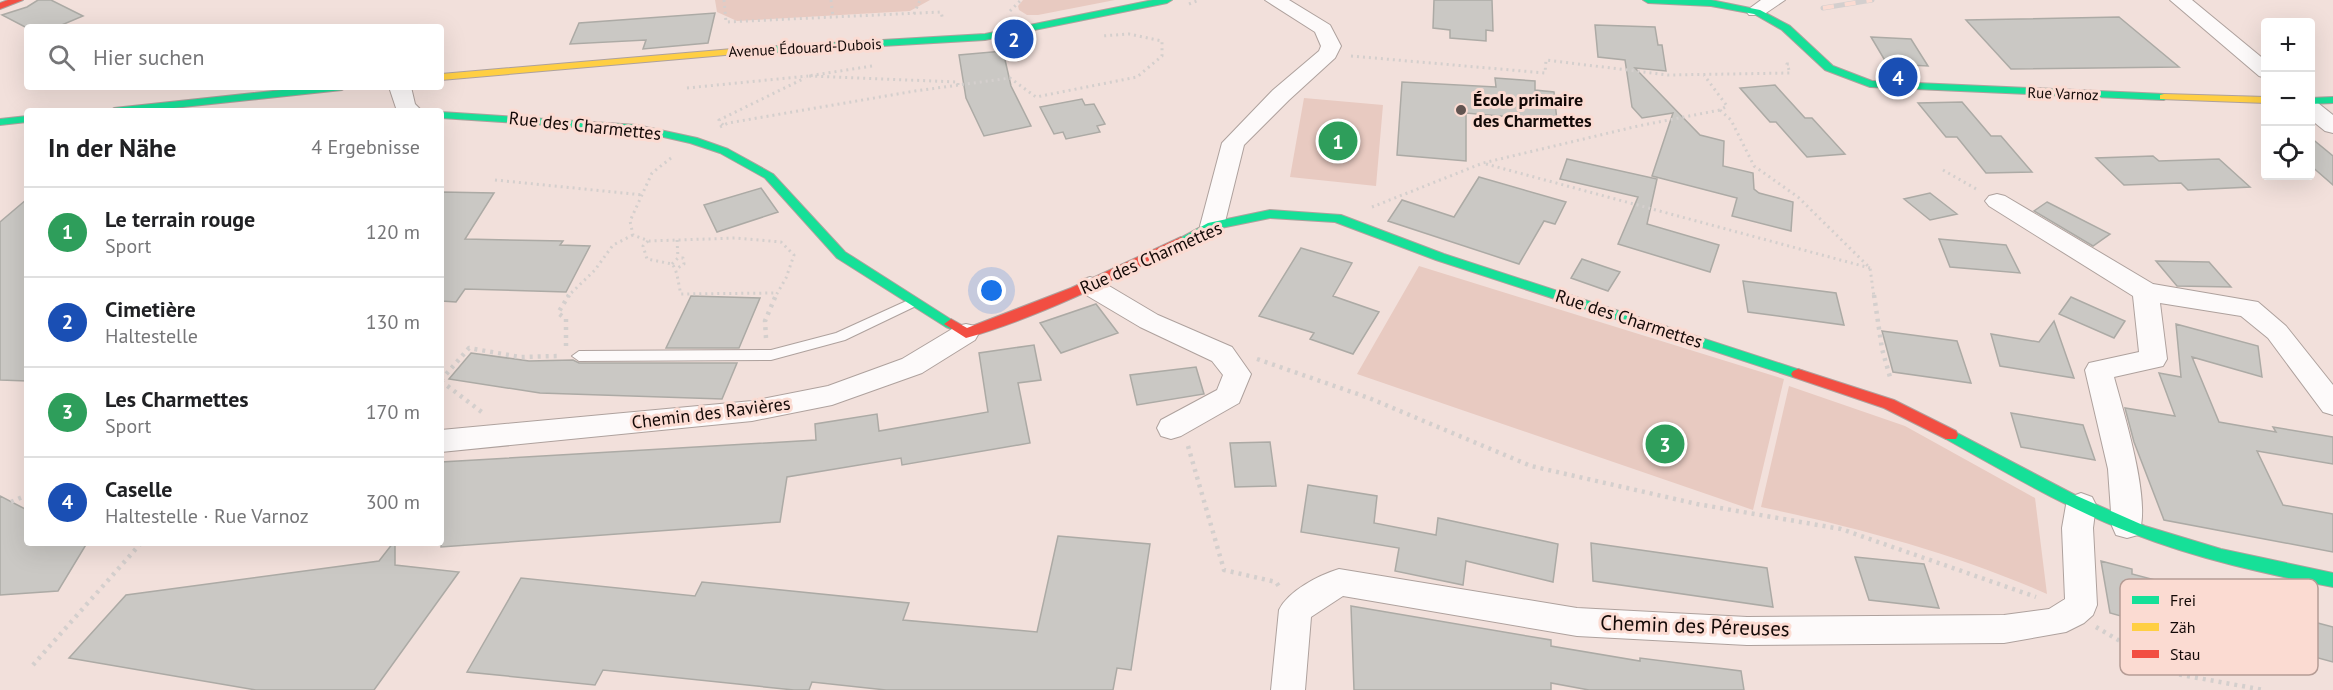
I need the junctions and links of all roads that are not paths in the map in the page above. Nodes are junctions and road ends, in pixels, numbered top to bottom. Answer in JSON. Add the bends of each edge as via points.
{"nodes":[{"id":1,"x":18,"y":0,"type":"edge"},
{"id":2,"x":1167,"y":0,"type":"edge"},
{"id":3,"x":1275,"y":0,"type":"edge"},
{"id":4,"x":1648,"y":0,"type":"edge"},
{"id":5,"x":1774,"y":0,"type":"edge"},
{"id":6,"x":2180,"y":0,"type":"edge"},
{"id":7,"x":0,"y":6,"type":"edge"},
{"id":8,"x":1756,"y":11,"type":"junction"},
{"id":9,"x":2261,"y":69,"type":"edge"},
{"id":10,"x":444,"y":77,"type":"edge"},
{"id":11,"x":314,"y":90,"type":"edge"},
{"id":12,"x":401,"y":90,"type":"edge"},
{"id":13,"x":2261,"y":100,"type":"edge"},
{"id":14,"x":2315,"y":100,"type":"edge"},
{"id":15,"x":2333,"y":100,"type":"edge"},
{"id":16,"x":142,"y":108,"type":"edge"},
{"id":17,"x":406,"y":108,"type":"edge"},
{"id":18,"x":2315,"y":112,"type":"edge"},
{"id":19,"x":444,"y":115,"type":"edge"},
{"id":20,"x":24,"y":119,"type":"edge"},
{"id":21,"x":0,"y":122,"type":"edge"},
{"id":22,"x":2333,"y":126,"type":"edge"},
{"id":23,"x":1997,"y":201,"type":"road end"},
{"id":24,"x":1212,"y":226,"type":"junction"},
{"id":25,"x":1090,"y":286,"type":"junction"},
{"id":26,"x":2146,"y":292,"type":"junction"},
{"id":27,"x":913,"y":302,"type":"junction"},
{"id":28,"x":966,"y":333,"type":"junction"},
{"id":29,"x":579,"y":356,"type":"dead end"},
{"id":30,"x":2333,"y":405,"type":"edge"},
{"id":31,"x":1171,"y":428,"type":"road end"},
{"id":32,"x":444,"y":441,"type":"edge"},
{"id":33,"x":2081,"y":505,"type":"junction"},
{"id":34,"x":2127,"y":525,"type":"junction"},
{"id":35,"x":2333,"y":580,"type":"edge"},
{"id":36,"x":1288,"y":690,"type":"edge"}],
"edges":[{"from":1,"to":7,"type":"street"},
{"from":2,"to":10,"type":"street","name":"Avenue Édouard-Dubois","via":[[986,37],[710,53]]},
{"from":3,"to":24,"type":"street","via":[[1323,29],[1331,46],[1328,54],[1233,143]]},
{"from":4,"to":8,"type":"street","via":[[1719,3]]},
{"from":5,"to":8,"type":"street"},
{"from":6,"to":9,"type":"street"},
{"from":8,"to":13,"type":"street","name":"Rue Varnoz","via":[[1791,32],[1824,64],[1878,85]]},
{"from":11,"to":16,"type":"street"},
{"from":12,"to":17,"type":"street"},
{"from":14,"to":15,"type":"street"},
{"from":18,"to":22,"type":"street"},
{"from":19,"to":27,"type":"street","name":"Rue des Charmettes","via":[[637,128],[724,151],[769,176],[841,255]]},
{"from":20,"to":21,"type":"street"},
{"from":23,"to":26,"type":"street"},
{"from":24,"to":25,"type":"street","name":"Rue des Charmettes"},
{"from":24,"to":33,"type":"street","name":"Rue des Charmettes","via":[[1270,214],[1344,220],[1472,267],[1889,404],[1935,424]]},
{"from":25,"to":28,"type":"street","name":"Rue des Charmettes"},
{"from":25,"to":31,"type":"street","via":[[1149,321],[1222,354],[1237,374],[1229,396]]},
{"from":26,"to":30,"type":"street","via":[[2249,308],[2277,332]]},
{"from":26,"to":34,"type":"street","via":[[2153,358],[2099,370],[2123,469]]},
{"from":27,"to":28,"type":"street","name":"Rue des Charmettes"},
{"from":27,"to":29,"type":"lane","via":[[840,337],[771,355]]},
{"from":28,"to":32,"type":"street","name":"Chemin des Ravières","via":[[912,366],[832,395],[752,411]]},
{"from":33,"to":34,"type":"street","name":"Rue des Charmettes"},
{"from":33,"to":36,"type":"street","name":"Chemin des Péreuses","via":[[2081,605],[2054,621],[2004,629],[1736,630],[1578,622],[1339,582],[1295,610]]},
{"from":34,"to":35,"type":"street","name":"Rue des Charmettes","via":[[2224,558]]}]}
